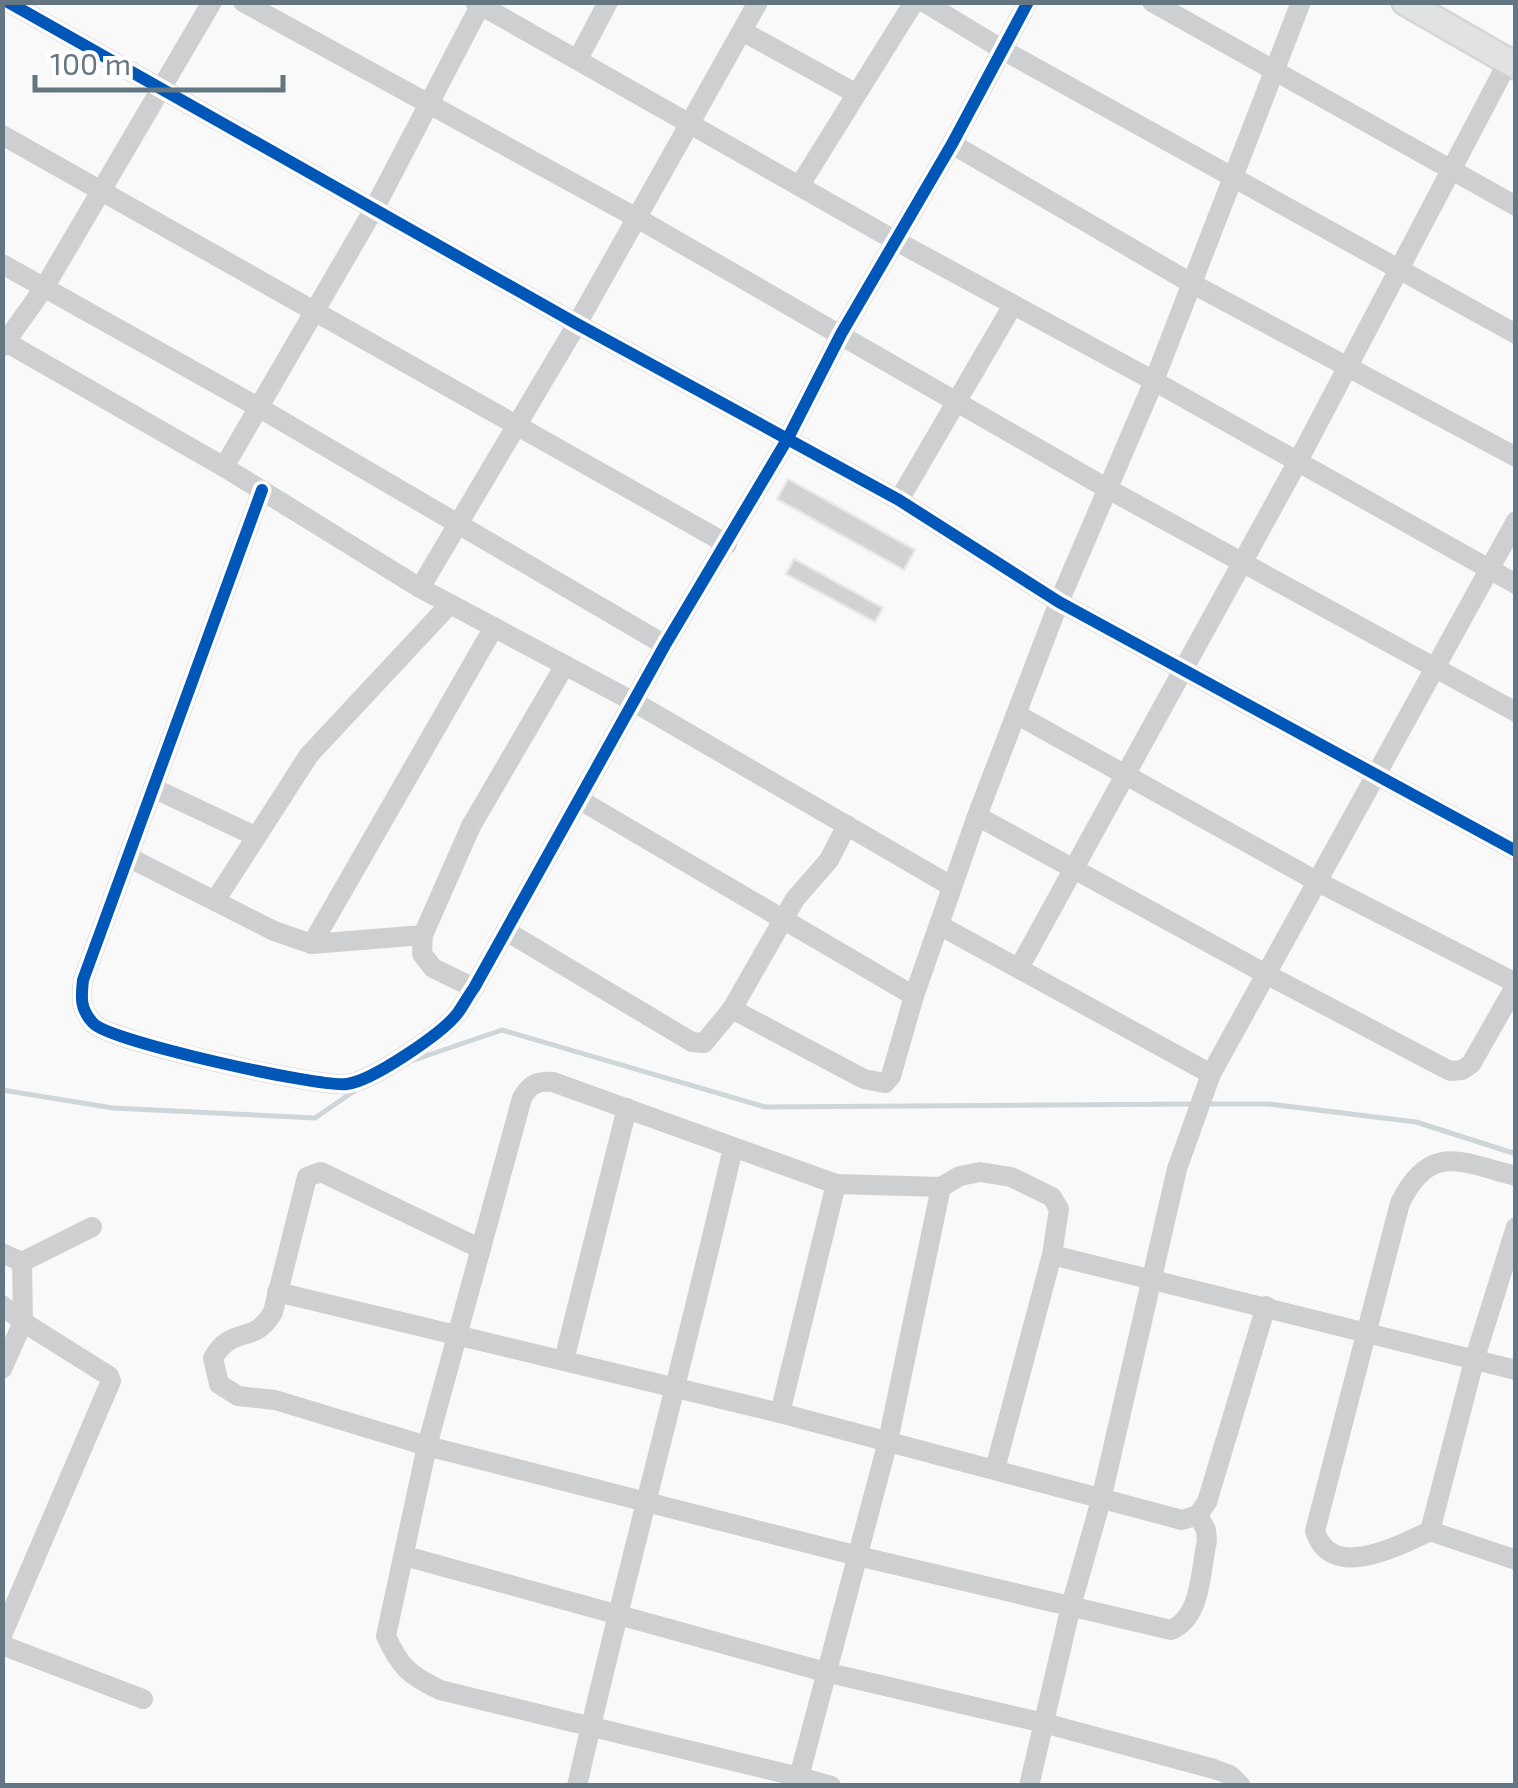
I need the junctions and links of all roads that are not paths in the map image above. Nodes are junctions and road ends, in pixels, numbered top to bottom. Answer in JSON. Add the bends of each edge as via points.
{"nodes":[{"id":1,"x":8,"y":2,"type":"edge"},
{"id":2,"x":212,"y":2,"type":"edge"},
{"id":3,"x":243,"y":2,"type":"edge"},
{"id":4,"x":608,"y":2,"type":"edge"},
{"id":5,"x":758,"y":2,"type":"edge"},
{"id":6,"x":914,"y":2,"type":"edge"},
{"id":7,"x":924,"y":2,"type":"edge"},
{"id":8,"x":1028,"y":2,"type":"edge"},
{"id":9,"x":1152,"y":2,"type":"edge"},
{"id":10,"x":1301,"y":2,"type":"edge"},
{"id":11,"x":1405,"y":2,"type":"edge"},
{"id":12,"x":1439,"y":2,"type":"edge"},
{"id":13,"x":479,"y":3,"type":"edge"},
{"id":14,"x":742,"y":31,"type":"junction"},
{"id":15,"x":1003,"y":50,"type":"junction"},
{"id":16,"x":578,"y":59,"type":"junction"},
{"id":17,"x":1513,"y":59,"type":"edge"},
{"id":18,"x":1275,"y":73,"type":"junction"},
{"id":19,"x":162,"y":86,"type":"junction"},
{"id":20,"x":855,"y":93,"type":"junction"},
{"id":21,"x":428,"y":104,"type":"junction"},
{"id":22,"x":692,"y":122,"type":"junction"},
{"id":23,"x":2,"y":135,"type":"edge"},
{"id":24,"x":952,"y":144,"type":"junction"},
{"id":25,"x":1451,"y":172,"type":"junction"},
{"id":26,"x":1232,"y":179,"type":"junction"},
{"id":27,"x":800,"y":185,"type":"junction"},
{"id":28,"x":101,"y":192,"type":"junction"},
{"id":29,"x":1516,"y":206,"type":"edge"},
{"id":30,"x":374,"y":209,"type":"junction"},
{"id":31,"x":637,"y":218,"type":"junction"},
{"id":32,"x":896,"y":242,"type":"junction"},
{"id":33,"x":2,"y":264,"type":"edge"},
{"id":34,"x":1398,"y":272,"type":"junction"},
{"id":35,"x":1191,"y":283,"type":"junction"},
{"id":36,"x":44,"y":288,"type":"junction"},
{"id":37,"x":1012,"y":305,"type":"junction"},
{"id":38,"x":313,"y":310,"type":"junction"},
{"id":39,"x":577,"y":324,"type":"junction"},
{"id":40,"x":840,"y":334,"type":"junction"},
{"id":41,"x":1516,"y":334,"type":"edge"},
{"id":42,"x":4,"y":345,"type":"edge"},
{"id":43,"x":1348,"y":366,"type":"junction"},
{"id":44,"x":1154,"y":381,"type":"junction"},
{"id":45,"x":957,"y":400,"type":"junction"},
{"id":46,"x":258,"y":407,"type":"junction"},
{"id":47,"x":516,"y":426,"type":"junction"},
{"id":48,"x":788,"y":438,"type":"junction"},
{"id":49,"x":1516,"y":457,"type":"edge"},
{"id":50,"x":1298,"y":463,"type":"junction"},
{"id":51,"x":224,"y":467,"type":"junction"},
{"id":52,"x":1108,"y":489,"type":"junction"},
{"id":53,"x":262,"y":490,"type":"junction"},
{"id":54,"x":898,"y":500,"type":"junction"},
{"id":55,"x":1516,"y":521,"type":"edge"},
{"id":56,"x":459,"y":526,"type":"junction"},
{"id":57,"x":727,"y":544,"type":"junction"},
{"id":58,"x":1243,"y":560,"type":"junction"},
{"id":59,"x":1490,"y":570,"type":"junction"},
{"id":60,"x":1516,"y":584,"type":"edge"},
{"id":61,"x":420,"y":588,"type":"junction"},
{"id":62,"x":1059,"y":602,"type":"junction"},
{"id":63,"x":450,"y":604,"type":"junction"},
{"id":64,"x":494,"y":627,"type":"junction"},
{"id":65,"x":665,"y":645,"type":"junction"},
{"id":66,"x":565,"y":665,"type":"junction"},
{"id":67,"x":1184,"y":668,"type":"junction"},
{"id":68,"x":1435,"y":671,"type":"junction"},
{"id":69,"x":634,"y":702,"type":"junction"},
{"id":70,"x":1516,"y":712,"type":"edge"},
{"id":71,"x":1016,"y":714,"type":"junction"},
{"id":72,"x":1126,"y":774,"type":"junction"},
{"id":73,"x":1376,"y":777,"type":"junction"},
{"id":74,"x":153,"y":788,"type":"junction"},
{"id":75,"x":580,"y":800,"type":"junction"},
{"id":76,"x":977,"y":816,"type":"junction"},
{"id":77,"x":848,"y":825,"type":"junction"},
{"id":78,"x":256,"y":836,"type":"junction"},
{"id":79,"x":1516,"y":852,"type":"edge"},
{"id":80,"x":128,"y":857,"type":"junction"},
{"id":81,"x":1073,"y":869,"type":"junction"},
{"id":82,"x":1318,"y":882,"type":"junction"},
{"id":83,"x":952,"y":886,"type":"junction"},
{"id":84,"x":215,"y":901,"type":"junction"},
{"id":85,"x":784,"y":920,"type":"junction"},
{"id":86,"x":938,"y":925,"type":"junction"},
{"id":87,"x":506,"y":930,"type":"junction"},
{"id":88,"x":423,"y":936,"type":"junction"},
{"id":89,"x":312,"y":944,"type":"junction"},
{"id":90,"x":1019,"y":968,"type":"junction"},
{"id":91,"x":1266,"y":974,"type":"junction"},
{"id":92,"x":1516,"y":984,"type":"edge"},
{"id":93,"x":474,"y":988,"type":"junction"},
{"id":94,"x":914,"y":996,"type":"junction"},
{"id":95,"x":732,"y":1008,"type":"junction"},
{"id":96,"x":1211,"y":1074,"type":"junction"},
{"id":97,"x":627,"y":1108,"type":"junction"},
{"id":98,"x":734,"y":1148,"type":"junction"},
{"id":99,"x":1516,"y":1176,"type":"edge"},
{"id":100,"x":836,"y":1184,"type":"junction"},
{"id":101,"x":941,"y":1187,"type":"junction"},
{"id":102,"x":92,"y":1227,"type":"dead end"},
{"id":103,"x":1516,"y":1227,"type":"edge"},
{"id":104,"x":480,"y":1249,"type":"junction"},
{"id":105,"x":1052,"y":1254,"type":"junction"},
{"id":106,"x":12,"y":1258,"type":"edge"},
{"id":107,"x":1154,"y":1278,"type":"junction"},
{"id":108,"x":276,"y":1292,"type":"junction"},
{"id":109,"x":2,"y":1305,"type":"edge"},
{"id":110,"x":1266,"y":1306,"type":"junction"},
{"id":111,"x":24,"y":1322,"type":"junction"},
{"id":112,"x":1368,"y":1330,"type":"junction"},
{"id":113,"x":456,"y":1335,"type":"junction"},
{"id":114,"x":564,"y":1360,"type":"junction"},
{"id":115,"x":1474,"y":1361,"type":"junction"},
{"id":116,"x":2,"y":1369,"type":"edge"},
{"id":117,"x":1516,"y":1370,"type":"edge"},
{"id":118,"x":675,"y":1388,"type":"junction"},
{"id":119,"x":780,"y":1412,"type":"junction"},
{"id":120,"x":888,"y":1442,"type":"junction"},
{"id":121,"x":427,"y":1446,"type":"junction"},
{"id":122,"x":995,"y":1469,"type":"junction"},
{"id":123,"x":646,"y":1500,"type":"junction"},
{"id":124,"x":1102,"y":1500,"type":"junction"},
{"id":125,"x":1198,"y":1515,"type":"junction"},
{"id":126,"x":1430,"y":1531,"type":"junction"},
{"id":127,"x":404,"y":1556,"type":"junction"},
{"id":128,"x":858,"y":1556,"type":"junction"},
{"id":129,"x":1516,"y":1560,"type":"edge"},
{"id":130,"x":1071,"y":1606,"type":"junction"},
{"id":131,"x":616,"y":1615,"type":"junction"},
{"id":132,"x":2,"y":1635,"type":"edge"},
{"id":133,"x":2,"y":1645,"type":"edge"},
{"id":134,"x":829,"y":1673,"type":"junction"},
{"id":135,"x":143,"y":1699,"type":"dead end"},
{"id":136,"x":1044,"y":1723,"type":"junction"},
{"id":137,"x":590,"y":1728,"type":"junction"},
{"id":138,"x":799,"y":1777,"type":"junction"},
{"id":139,"x":577,"y":1786,"type":"edge"},
{"id":140,"x":831,"y":1786,"type":"edge"},
{"id":141,"x":1029,"y":1786,"type":"edge"},
{"id":142,"x":1240,"y":1786,"type":"edge"}],
"edges":[{"from":1,"to":19,"type":"street"},
{"from":2,"to":19,"type":"street"},
{"from":3,"to":21,"type":"street"},
{"from":4,"to":16,"type":"street"},
{"from":5,"to":14,"type":"street"},
{"from":6,"to":20,"type":"street"},
{"from":7,"to":15,"type":"street"},
{"from":8,"to":15,"type":"street"},
{"from":9,"to":18,"type":"street"},
{"from":10,"to":18,"type":"street"},
{"from":11,"to":17,"type":"main road"},
{"from":12,"to":17,"type":"main road"},
{"from":13,"to":16,"type":"street"},
{"from":13,"to":21,"type":"street"},
{"from":14,"to":20,"type":"street"},
{"from":14,"to":22,"type":"street"},
{"from":15,"to":24,"type":"street"},
{"from":15,"to":26,"type":"street"},
{"from":16,"to":22,"type":"street"},
{"from":17,"to":25,"type":"street"},
{"from":18,"to":25,"type":"street"},
{"from":18,"to":26,"type":"street"},
{"from":19,"to":28,"type":"street"},
{"from":19,"to":30,"type":"street"},
{"from":20,"to":27,"type":"street"},
{"from":21,"to":30,"type":"street"},
{"from":21,"to":31,"type":"street"},
{"from":22,"to":27,"type":"street"},
{"from":22,"to":31,"type":"street"},
{"from":23,"to":28,"type":"street"},
{"from":24,"to":32,"type":"street"},
{"from":24,"to":35,"type":"street"},
{"from":25,"to":29,"type":"street"},
{"from":25,"to":34,"type":"street"},
{"from":26,"to":34,"type":"street"},
{"from":26,"to":35,"type":"street"},
{"from":27,"to":32,"type":"street"},
{"from":28,"to":36,"type":"street"},
{"from":28,"to":38,"type":"street"},
{"from":30,"to":38,"type":"street"},
{"from":30,"to":39,"type":"street"},
{"from":31,"to":39,"type":"street"},
{"from":31,"to":40,"type":"street"},
{"from":32,"to":37,"type":"street"},
{"from":32,"to":40,"type":"street"},
{"from":33,"to":36,"type":"street"},
{"from":34,"to":41,"type":"street"},
{"from":34,"to":43,"type":"street"},
{"from":35,"to":43,"type":"street"},
{"from":35,"to":44,"type":"street"},
{"from":36,"to":42,"type":"street"},
{"from":36,"to":46,"type":"street"},
{"from":37,"to":44,"type":"street"},
{"from":37,"to":45,"type":"street"},
{"from":38,"to":46,"type":"street"},
{"from":38,"to":47,"type":"street"},
{"from":39,"to":47,"type":"street"},
{"from":39,"to":48,"type":"street"},
{"from":40,"to":45,"type":"street"},
{"from":40,"to":48,"type":"street"},
{"from":42,"to":51,"type":"street"},
{"from":43,"to":49,"type":"street"},
{"from":43,"to":50,"type":"street"},
{"from":44,"to":50,"type":"street"},
{"from":44,"to":52,"type":"street"},
{"from":45,"to":52,"type":"street"},
{"from":45,"to":54,"type":"street"},
{"from":46,"to":51,"type":"street"},
{"from":46,"to":56,"type":"street"},
{"from":47,"to":56,"type":"street"},
{"from":47,"to":57,"type":"street"},
{"from":48,"to":54,"type":"street"},
{"from":48,"to":57,"type":"street"},
{"from":50,"to":58,"type":"street"},
{"from":50,"to":59,"type":"street"},
{"from":51,"to":53,"type":"street"},
{"from":52,"to":58,"type":"street"},
{"from":52,"to":62,"type":"street"},
{"from":53,"to":61,"type":"street"},
{"from":53,"to":74,"type":"street"},
{"from":54,"to":62,"type":"street"},
{"from":55,"to":59,"type":"street"},
{"from":56,"to":61,"type":"street"},
{"from":56,"to":65,"type":"street"},
{"from":57,"to":65,"type":"street"},
{"from":58,"to":67,"type":"street"},
{"from":58,"to":68,"type":"street"},
{"from":59,"to":60,"type":"street"},
{"from":59,"to":68,"type":"street"},
{"from":61,"to":63,"type":"street"},
{"from":62,"to":67,"type":"street"},
{"from":62,"to":71,"type":"street"},
{"from":63,"to":64,"type":"street"},
{"from":63,"to":78,"type":"street","via":[[309,755]]},
{"from":64,"to":66,"type":"street"},
{"from":64,"to":89,"type":"street"},
{"from":65,"to":69,"type":"street"},
{"from":66,"to":69,"type":"street"},
{"from":66,"to":88,"type":"street","via":[[471,826]]},
{"from":67,"to":72,"type":"street"},
{"from":67,"to":73,"type":"street"},
{"from":68,"to":70,"type":"street"},
{"from":68,"to":73,"type":"street"},
{"from":69,"to":75,"type":"street"},
{"from":69,"to":77,"type":"street"},
{"from":71,"to":72,"type":"street"},
{"from":71,"to":76,"type":"street"},
{"from":72,"to":81,"type":"street"},
{"from":72,"to":82,"type":"street"},
{"from":73,"to":79,"type":"street"},
{"from":73,"to":82,"type":"street"},
{"from":74,"to":78,"type":"street"},
{"from":74,"to":80,"type":"street"},
{"from":75,"to":85,"type":"street"},
{"from":75,"to":87,"type":"street"},
{"from":76,"to":81,"type":"street"},
{"from":76,"to":83,"type":"street"},
{"from":77,"to":83,"type":"street"},
{"from":77,"to":85,"type":"street"},
{"from":78,"to":84,"type":"street"},
{"from":80,"to":84,"type":"street"},
{"from":80,"to":93,"type":"street","via":[[83,980],[81,1005],[106,1032],[170,1052],[348,1084],[429,1038],[456,1016]]},
{"from":81,"to":90,"type":"street"},
{"from":81,"to":91,"type":"street"},
{"from":82,"to":91,"type":"street"},
{"from":82,"to":92,"type":"street"},
{"from":83,"to":86,"type":"street"},
{"from":84,"to":89,"type":"street"},
{"from":85,"to":94,"type":"street"},
{"from":85,"to":95,"type":"street"},
{"from":86,"to":90,"type":"street"},
{"from":86,"to":94,"type":"street"},
{"from":87,"to":93,"type":"street"},
{"from":87,"to":95,"type":"street","via":[[692,1042],[704,1043]]},
{"from":88,"to":89,"type":"street"},
{"from":88,"to":93,"type":"street","via":[[422,954],[433,968]]},
{"from":90,"to":96,"type":"street"},
{"from":91,"to":92,"type":"street","via":[[1450,1071],[1472,1064]]},
{"from":91,"to":96,"type":"street"},
{"from":94,"to":95,"type":"street","via":[[885,1082],[864,1079]]},
{"from":96,"to":107,"type":"street","via":[[1176,1169]]},
{"from":97,"to":98,"type":"street"},
{"from":97,"to":104,"type":"street","via":[[553,1082],[528,1088]]},
{"from":97,"to":114,"type":"street"},
{"from":98,"to":100,"type":"street"},
{"from":98,"to":118,"type":"street"},
{"from":99,"to":112,"type":"street","via":[[1451,1159],[1412,1178]]},
{"from":100,"to":101,"type":"street"},
{"from":100,"to":119,"type":"street"},
{"from":101,"to":105,"type":"street","via":[[980,1172],[1042,1190],[1059,1209]]},
{"from":101,"to":120,"type":"street"},
{"from":102,"to":106,"type":"street"},
{"from":103,"to":115,"type":"street"},
{"from":104,"to":108,"type":"street","via":[[312,1173]]},
{"from":104,"to":113,"type":"street"},
{"from":105,"to":107,"type":"street"},
{"from":105,"to":122,"type":"street"},
{"from":106,"to":111,"type":"street"},
{"from":107,"to":110,"type":"street"},
{"from":107,"to":124,"type":"street"},
{"from":108,"to":113,"type":"street"},
{"from":108,"to":121,"type":"street","via":[[265,1326],[222,1343],[213,1358],[225,1391]]},
{"from":109,"to":111,"type":"street"},
{"from":110,"to":112,"type":"street"},
{"from":110,"to":125,"type":"street","via":[[1208,1502]]},
{"from":111,"to":116,"type":"street"},
{"from":111,"to":132,"type":"street","via":[[111,1381]]},
{"from":112,"to":115,"type":"street"},
{"from":112,"to":126,"type":"street","via":[[1315,1531],[1318,1542],[1330,1554],[1350,1558],[1387,1552]]},
{"from":113,"to":114,"type":"street"},
{"from":113,"to":121,"type":"street"},
{"from":114,"to":118,"type":"street"},
{"from":115,"to":117,"type":"street"},
{"from":115,"to":126,"type":"street"},
{"from":118,"to":119,"type":"street"},
{"from":118,"to":123,"type":"street"},
{"from":119,"to":120,"type":"street"},
{"from":120,"to":122,"type":"street"},
{"from":120,"to":128,"type":"street"},
{"from":121,"to":123,"type":"street"},
{"from":121,"to":127,"type":"street"},
{"from":122,"to":124,"type":"street"},
{"from":123,"to":128,"type":"street"},
{"from":123,"to":131,"type":"street"},
{"from":124,"to":125,"type":"street","via":[[1182,1520]]},
{"from":124,"to":130,"type":"street"},
{"from":125,"to":130,"type":"street","via":[[1207,1542],[1184,1624],[1171,1630]]},
{"from":126,"to":129,"type":"street"},
{"from":127,"to":131,"type":"street"},
{"from":127,"to":137,"type":"street","via":[[386,1636],[397,1662],[440,1690]]},
{"from":128,"to":130,"type":"street"},
{"from":128,"to":134,"type":"street"},
{"from":130,"to":136,"type":"street"},
{"from":131,"to":134,"type":"street"},
{"from":131,"to":137,"type":"street"},
{"from":133,"to":135,"type":"street"},
{"from":134,"to":136,"type":"street"},
{"from":134,"to":138,"type":"street"},
{"from":136,"to":141,"type":"street"},
{"from":136,"to":142,"type":"street","via":[[1230,1775]]},
{"from":137,"to":138,"type":"street"},
{"from":137,"to":139,"type":"street"},
{"from":138,"to":140,"type":"street"}]}
